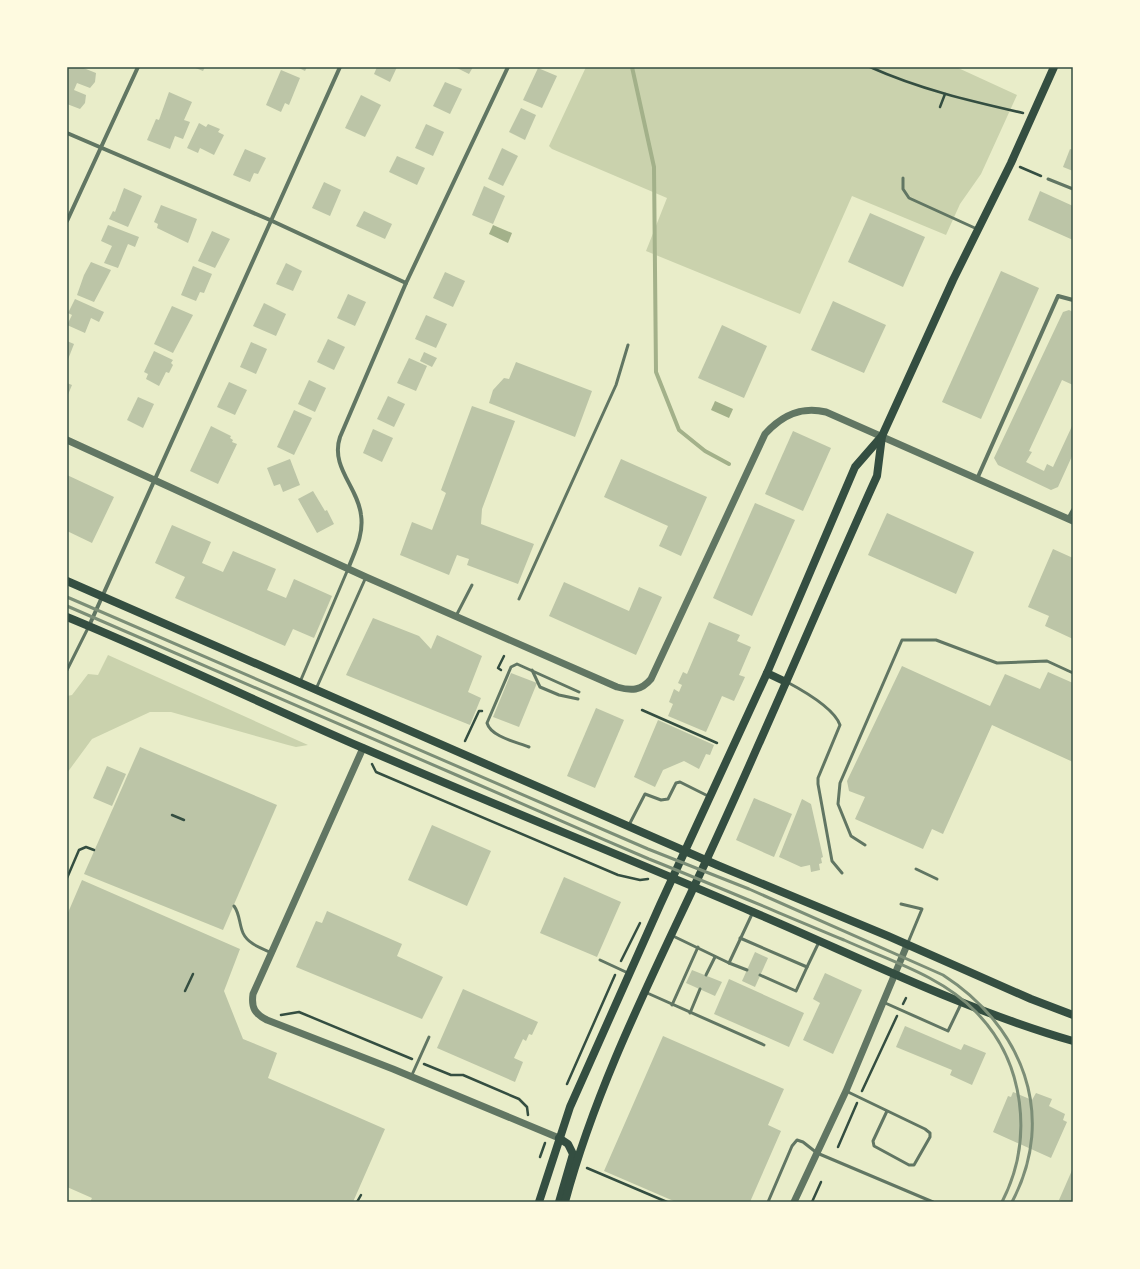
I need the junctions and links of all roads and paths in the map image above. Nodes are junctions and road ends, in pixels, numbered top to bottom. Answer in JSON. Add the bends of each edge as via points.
{"nodes":[{"id":1,"x":138,"y":67,"type":"edge"},
{"id":2,"x":340,"y":67,"type":"edge"},
{"id":3,"x":508,"y":67,"type":"edge"},
{"id":4,"x":870,"y":67,"type":"edge"},
{"id":5,"x":1054,"y":67,"type":"edge"},
{"id":6,"x":945,"y":94,"type":"junction"},
{"id":7,"x":940,"y":107,"type":"dead end"},
{"id":8,"x":1032,"y":116,"type":"junction"},
{"id":9,"x":67,"y":132,"type":"edge"},
{"id":10,"x":100,"y":147,"type":"junction"},
{"id":11,"x":1011,"y":163,"type":"junction"},
{"id":12,"x":903,"y":178,"type":"dead end"},
{"id":13,"x":1048,"y":179,"type":"joint"},
{"id":14,"x":1073,"y":189,"type":"edge"},
{"id":15,"x":270,"y":220,"type":"junction"},
{"id":16,"x":67,"y":221,"type":"edge"},
{"id":17,"x":978,"y":229,"type":"junction"},
{"id":18,"x":406,"y":283,"type":"junction"},
{"id":19,"x":1073,"y":300,"type":"edge"},
{"id":20,"x":628,"y":345,"type":"dead end"},
{"id":21,"x":882,"y":436,"type":"junction"},
{"id":22,"x":67,"y":440,"type":"edge"},
{"id":23,"x":154,"y":479,"type":"junction"},
{"id":24,"x":977,"y":479,"type":"junction"},
{"id":25,"x":1073,"y":510,"type":"edge"},
{"id":26,"x":1071,"y":520,"type":"edge"},
{"id":27,"x":348,"y":569,"type":"junction"},
{"id":28,"x":366,"y":577,"type":"junction"},
{"id":29,"x":67,"y":581,"type":"edge"},
{"id":30,"x":472,"y":585,"type":"dead end"},
{"id":31,"x":101,"y":596,"type":"junction"},
{"id":32,"x":520,"y":599,"type":"dead end"},
{"id":33,"x":456,"y":616,"type":"junction"},
{"id":34,"x":67,"y":617,"type":"edge"},
{"id":35,"x":89,"y":626,"type":"junction"},
{"id":36,"x":504,"y":656,"type":"dead end"},
{"id":37,"x":67,"y":670,"type":"edge"},
{"id":38,"x":532,"y":670,"type":"junction"},
{"id":39,"x":767,"y":673,"type":"junction"},
{"id":40,"x":1073,"y":673,"type":"edge"},
{"id":41,"x":498,"y":676,"type":"dead end"},
{"id":42,"x":786,"y":682,"type":"junction"},
{"id":43,"x":299,"y":684,"type":"junction"},
{"id":44,"x":315,"y":690,"type":"junction"},
{"id":45,"x":579,"y":692,"type":"dead end"},
{"id":46,"x":578,"y":699,"type":"dead end"},
{"id":47,"x":485,"y":705,"type":"dead end"},
{"id":48,"x":642,"y":710,"type":"dead end"},
{"id":49,"x":465,"y":740,"type":"dead end"},
{"id":50,"x":718,"y":742,"type":"dead end"},
{"id":51,"x":529,"y":747,"type":"dead end"},
{"id":52,"x":363,"y":748,"type":"junction"},
{"id":53,"x":710,"y":797,"type":"junction"},
{"id":54,"x":172,"y":814,"type":"dead end"},
{"id":55,"x":184,"y":820,"type":"dead end"},
{"id":56,"x":628,"y":827,"type":"junction"},
{"id":57,"x":865,"y":845,"type":"dead end"},
{"id":58,"x":94,"y":850,"type":"dead end"},
{"id":59,"x":685,"y":851,"type":"junction"},
{"id":60,"x":706,"y":860,"type":"junction"},
{"id":61,"x":916,"y":869,"type":"dead end"},
{"id":62,"x":842,"y":873,"type":"dead end"},
{"id":63,"x":67,"y":878,"type":"edge"},
{"id":64,"x":672,"y":878,"type":"junction"},
{"id":65,"x":649,"y":879,"type":"dead end"},
{"id":66,"x":937,"y":879,"type":"dead end"},
{"id":67,"x":693,"y":888,"type":"junction"},
{"id":68,"x":902,"y":904,"type":"dead end"},
{"id":69,"x":234,"y":906,"type":"dead end"},
{"id":70,"x":753,"y":912,"type":"junction"},
{"id":71,"x":671,"y":935,"type":"junction"},
{"id":72,"x":740,"y":938,"type":"junction"},
{"id":73,"x":819,"y":942,"type":"junction"},
{"id":74,"x":907,"y":944,"type":"junction"},
{"id":75,"x":698,"y":947,"type":"junction"},
{"id":76,"x":272,"y":953,"type":"junction"},
{"id":77,"x":715,"y":957,"type":"junction"},
{"id":78,"x":600,"y":960,"type":"dead end"},
{"id":79,"x":729,"y":963,"type":"junction"},
{"id":80,"x":807,"y":967,"type":"junction"},
{"id":81,"x":747,"y":970,"type":"dead end"},
{"id":82,"x":193,"y":974,"type":"dead end"},
{"id":83,"x":630,"y":974,"type":"junction"},
{"id":84,"x":706,"y":975,"type":"dead end"},
{"id":85,"x":760,"y":975,"type":"dead end"},
{"id":86,"x":895,"y":976,"type":"junction"},
{"id":87,"x":612,"y":981,"type":"dead end"},
{"id":88,"x":700,"y":989,"type":"dead end"},
{"id":89,"x":185,"y":991,"type":"dead end"},
{"id":90,"x":645,"y":992,"type":"junction"},
{"id":91,"x":906,"y":998,"type":"dead end"},
{"id":92,"x":883,"y":1002,"type":"junction"},
{"id":93,"x":962,"y":1004,"type":"junction"},
{"id":94,"x":672,"y":1005,"type":"junction"},
{"id":95,"x":900,"y":1010,"type":"junction"},
{"id":96,"x":690,"y":1013,"type":"junction"},
{"id":97,"x":1073,"y":1015,"type":"edge"},
{"id":98,"x":267,"y":1020,"type":"junction"},
{"id":99,"x":429,"y":1037,"type":"dead end"},
{"id":100,"x":1073,"y":1041,"type":"edge"},
{"id":101,"x":764,"y":1045,"type":"dead end"},
{"id":102,"x":400,"y":1054,"type":"dead end"},
{"id":103,"x":435,"y":1069,"type":"dead end"},
{"id":104,"x":411,"y":1077,"type":"junction"},
{"id":105,"x":567,"y":1087,"type":"dead end"},
{"id":106,"x":846,"y":1091,"type":"junction"},
{"id":107,"x":860,"y":1098,"type":"junction"},
{"id":108,"x":887,"y":1111,"type":"junction"},
{"id":109,"x":529,"y":1126,"type":"junction"},
{"id":110,"x":559,"y":1138,"type":"junction"},
{"id":111,"x":838,"y":1147,"type":"dead end"},
{"id":112,"x":817,"y":1153,"type":"junction"},
{"id":113,"x":587,"y":1168,"type":"dead end"},
{"id":114,"x":821,"y":1182,"type":"dead end"},
{"id":115,"x":624,"y":1183,"type":"junction"},
{"id":116,"x":622,"y":1187,"type":"dead end"},
{"id":117,"x":361,"y":1195,"type":"dead end"},
{"id":118,"x":358,"y":1202,"type":"edge"},
{"id":119,"x":539,"y":1202,"type":"edge"},
{"id":120,"x":559,"y":1202,"type":"edge"},
{"id":121,"x":565,"y":1202,"type":"edge"},
{"id":122,"x":667,"y":1202,"type":"edge"},
{"id":123,"x":768,"y":1202,"type":"edge"},
{"id":124,"x":794,"y":1202,"type":"edge"},
{"id":125,"x":812,"y":1202,"type":"edge"},
{"id":126,"x":933,"y":1202,"type":"edge"}],
"edges":[{"from":1,"to":10,"type":"street"},
{"from":2,"to":15,"type":"street"},
{"from":3,"to":18,"type":"street"},
{"from":4,"to":6,"type":"path","via":[[898,80]]},
{"from":5,"to":8,"type":"main road"},
{"from":6,"to":7,"type":"path"},
{"from":6,"to":8,"type":"path"},
{"from":8,"to":11,"type":"main road"},
{"from":9,"to":10,"type":"street"},
{"from":10,"to":15,"type":"street"},
{"from":10,"to":16,"type":"street"},
{"from":11,"to":13,"type":"path"},
{"from":11,"to":17,"type":"main road"},
{"from":12,"to":17,"type":"lane","via":[[903,189],[909,198]]},
{"from":13,"to":14,"type":"lane"},
{"from":15,"to":18,"type":"street"},
{"from":15,"to":23,"type":"street"},
{"from":17,"to":21,"type":"main road"},
{"from":18,"to":27,"type":"street","via":[[337,445],[339,462],[361,516],[360,536]]},
{"from":19,"to":24,"type":"street","via":[[1058,296]]},
{"from":20,"to":32,"type":"lane","via":[[616,385]]},
{"from":21,"to":24,"type":"street"},
{"from":21,"to":33,"type":"street","via":[[818,410],[795,412],[778,420],[772,426],[759,445],[653,675],[648,683],[640,688],[630,690],[617,687]]},
{"from":21,"to":39,"type":"main road","via":[[855,467]]},
{"from":21,"to":42,"type":"main road","via":[[877,476]]},
{"from":22,"to":23,"type":"street"},
{"from":23,"to":27,"type":"street"},
{"from":23,"to":31,"type":"street"},
{"from":24,"to":26,"type":"street"},
{"from":25,"to":26,"type":"street"},
{"from":27,"to":28,"type":"street"},
{"from":27,"to":43,"type":"lane"},
{"from":28,"to":33,"type":"street"},
{"from":28,"to":44,"type":"lane"},
{"from":29,"to":31,"type":"main road"},
{"from":30,"to":33,"type":"lane"},
{"from":31,"to":35,"type":"street"},
{"from":31,"to":43,"type":"main road"},
{"from":34,"to":35,"type":"main road"},
{"from":35,"to":37,"type":"lane"},
{"from":35,"to":52,"type":"main road"},
{"from":36,"to":41,"type":"path","via":[[498,668],[501,669]]},
{"from":38,"to":45,"type":"lane"},
{"from":38,"to":46,"type":"lane","via":[[540,687]]},
{"from":38,"to":51,"type":"lane","via":[[518,664],[511,667],[487,723],[494,733]]},
{"from":39,"to":42,"type":"main road"},
{"from":39,"to":53,"type":"main road"},
{"from":40,"to":57,"type":"lane","via":[[1047,661],[997,663],[936,640],[902,640],[840,783],[838,804],[851,836]]},
{"from":42,"to":60,"type":"main road"},
{"from":42,"to":62,"type":"lane","via":[[810,694],[838,718],[840,725],[818,778],[818,784],[832,861]]},
{"from":43,"to":44,"type":"main road"},
{"from":44,"to":56,"type":"main road"},
{"from":47,"to":49,"type":"path","via":[[482,712],[479,711]]},
{"from":48,"to":50,"type":"path"},
{"from":52,"to":64,"type":"main road"},
{"from":52,"to":65,"type":"path","via":[[376,772],[618,875],[640,880]]},
{"from":52,"to":76,"type":"street"},
{"from":53,"to":56,"type":"lane","via":[[680,782],[676,783],[668,799],[645,794]]},
{"from":53,"to":59,"type":"main road"},
{"from":54,"to":55,"type":"path"},
{"from":56,"to":59,"type":"main road"},
{"from":58,"to":63,"type":"path","via":[[86,846],[79,850]]},
{"from":59,"to":60,"type":"main road"},
{"from":59,"to":64,"type":"main road"},
{"from":60,"to":67,"type":"main road"},
{"from":60,"to":74,"type":"main road"},
{"from":61,"to":66,"type":"lane"},
{"from":64,"to":67,"type":"main road"},
{"from":64,"to":83,"type":"main road"},
{"from":67,"to":70,"type":"main road"},
{"from":67,"to":71,"type":"main road"},
{"from":68,"to":74,"type":"lane","via":[[922,909]]},
{"from":69,"to":76,"type":"lane","via":[[248,940]]},
{"from":70,"to":72,"type":"lane"},
{"from":70,"to":73,"type":"main road"},
{"from":71,"to":75,"type":"lane"},
{"from":71,"to":90,"type":"main road"},
{"from":72,"to":79,"type":"lane"},
{"from":72,"to":80,"type":"lane"},
{"from":73,"to":80,"type":"lane"},
{"from":73,"to":86,"type":"main road"},
{"from":74,"to":86,"type":"street"},
{"from":74,"to":97,"type":"main road"},
{"from":75,"to":77,"type":"lane"},
{"from":75,"to":94,"type":"lane"},
{"from":76,"to":98,"type":"street","via":[[253,994],[252,1003],[257,1015]]},
{"from":77,"to":79,"type":"lane"},
{"from":77,"to":84,"type":"lane"},
{"from":78,"to":83,"type":"lane"},
{"from":79,"to":81,"type":"lane"},
{"from":80,"to":85,"type":"lane","via":[[796,991]]},
{"from":82,"to":89,"type":"path"},
{"from":83,"to":110,"type":"main road","via":[[570,1107]]},
{"from":86,"to":92,"type":"street"},
{"from":86,"to":93,"type":"main road"},
{"from":87,"to":105,"type":"path"},
{"from":88,"to":96,"type":"lane"},
{"from":90,"to":94,"type":"lane"},
{"from":90,"to":121,"type":"main road","via":[[594,1109]]},
{"from":91,"to":95,"type":"path"},
{"from":92,"to":95,"type":"lane"},
{"from":92,"to":106,"type":"street"},
{"from":93,"to":95,"type":"lane","via":[[948,1031]]},
{"from":93,"to":100,"type":"main road"},
{"from":94,"to":96,"type":"lane"},
{"from":95,"to":107,"type":"path"},
{"from":96,"to":101,"type":"lane"},
{"from":98,"to":102,"type":"path","via":[[289,1012],[299,1012]]},
{"from":98,"to":104,"type":"street"},
{"from":99,"to":104,"type":"lane"},
{"from":103,"to":109,"type":"path","via":[[451,1075],[463,1075],[519,1099],[527,1107]]},
{"from":104,"to":109,"type":"street"},
{"from":106,"to":107,"type":"lane"},
{"from":106,"to":112,"type":"street"},
{"from":107,"to":108,"type":"lane"},
{"from":107,"to":111,"type":"path"},
{"from":108,"to":108,"type":"lane","via":[[930,1133],[914,1165],[909,1165],[874,1146],[873,1141]]},
{"from":109,"to":110,"type":"street"},
{"from":110,"to":119,"type":"main road"},
{"from":110,"to":120,"type":"main road","via":[[568,1144],[573,1154]]},
{"from":112,"to":123,"type":"lane","via":[[803,1142],[794,1142]]},
{"from":112,"to":124,"type":"street"},
{"from":112,"to":126,"type":"lane"},
{"from":113,"to":115,"type":"path"},
{"from":114,"to":125,"type":"path"},
{"from":115,"to":116,"type":"path"},
{"from":115,"to":122,"type":"path"},
{"from":117,"to":118,"type":"path"}]}
